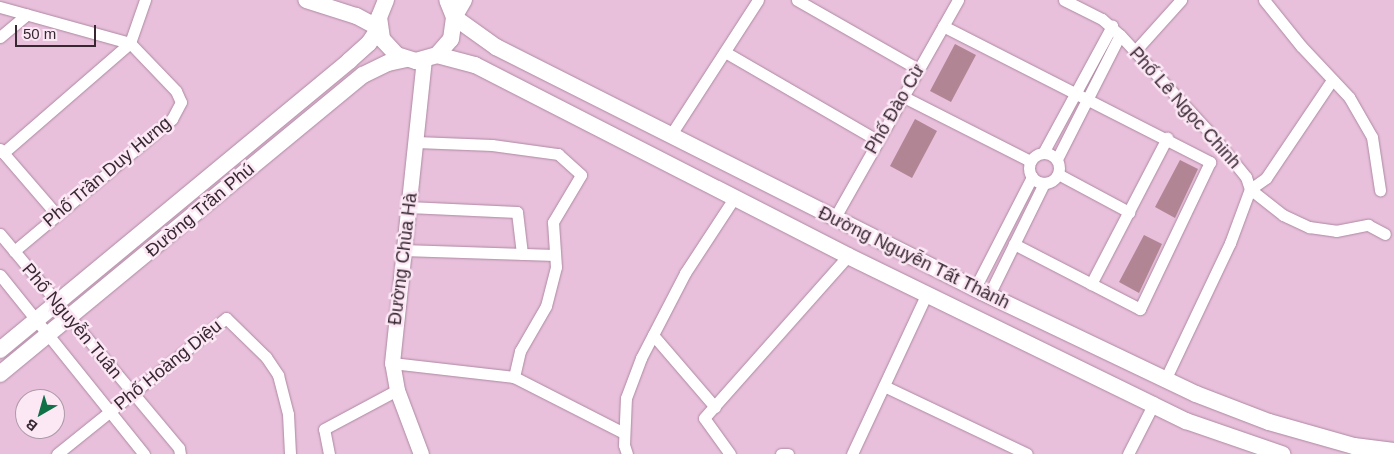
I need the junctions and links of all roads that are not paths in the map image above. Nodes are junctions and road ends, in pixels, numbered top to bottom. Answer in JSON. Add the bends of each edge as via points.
{"nodes":[{"id":1,"x":145,"y":0,"type":"edge"},
{"id":2,"x":306,"y":0,"type":"edge"},
{"id":3,"x":386,"y":0,"type":"edge"},
{"id":4,"x":447,"y":0,"type":"edge"},
{"id":5,"x":464,"y":0,"type":"edge"},
{"id":6,"x":758,"y":0,"type":"edge"},
{"id":7,"x":797,"y":0,"type":"edge"},
{"id":8,"x":958,"y":0,"type":"edge"},
{"id":9,"x":1064,"y":0,"type":"edge"},
{"id":10,"x":1181,"y":0,"type":"edge"},
{"id":11,"x":1264,"y":0,"type":"edge"},
{"id":12,"x":0,"y":6,"type":"edge"},
{"id":13,"x":27,"y":14,"type":"junction"},
{"id":14,"x":454,"y":17,"type":"junction"},
{"id":15,"x":943,"y":26,"type":"junction"},
{"id":16,"x":1112,"y":26,"type":"junction"},
{"id":17,"x":379,"y":28,"type":"junction"},
{"id":18,"x":1120,"y":35,"type":"junction"},
{"id":19,"x":0,"y":37,"type":"edge"},
{"id":20,"x":130,"y":43,"type":"junction"},
{"id":21,"x":1135,"y":51,"type":"junction"},
{"id":22,"x":725,"y":52,"type":"junction"},
{"id":23,"x":430,"y":57,"type":"junction"},
{"id":24,"x":407,"y":59,"type":"junction"},
{"id":25,"x":918,"y":69,"type":"junction"},
{"id":26,"x":1332,"y":80,"type":"junction"},
{"id":27,"x":1075,"y":95,"type":"junction"},
{"id":28,"x":902,"y":96,"type":"junction"},
{"id":29,"x":1087,"y":100,"type":"junction"},
{"id":30,"x":670,"y":136,"type":"junction"},
{"id":31,"x":1167,"y":138,"type":"junction"},
{"id":32,"x":877,"y":140,"type":"junction"},
{"id":33,"x":416,"y":142,"type":"junction"},
{"id":34,"x":2,"y":151,"type":"edge"},
{"id":35,"x":1043,"y":153,"type":"junction"},
{"id":36,"x":1056,"y":159,"type":"junction"},
{"id":37,"x":1030,"y":161,"type":"junction"},
{"id":38,"x":1058,"y":174,"type":"junction"},
{"id":39,"x":1032,"y":177,"type":"junction"},
{"id":40,"x":1044,"y":183,"type":"junction"},
{"id":41,"x":1250,"y":189,"type":"junction"},
{"id":42,"x":1380,"y":190,"type":"dead end"},
{"id":43,"x":734,"y":198,"type":"junction"},
{"id":44,"x":408,"y":207,"type":"junction"},
{"id":45,"x":1129,"y":212,"type":"junction"},
{"id":46,"x":57,"y":215,"type":"junction"},
{"id":47,"x":834,"y":219,"type":"junction"},
{"id":48,"x":0,"y":234,"type":"edge"},
{"id":49,"x":1385,"y":234,"type":"dead end"},
{"id":50,"x":1014,"y":244,"type":"junction"},
{"id":51,"x":402,"y":250,"type":"junction"},
{"id":52,"x":14,"y":251,"type":"junction"},
{"id":53,"x":522,"y":254,"type":"junction"},
{"id":54,"x":555,"y":255,"type":"junction"},
{"id":55,"x":848,"y":256,"type":"junction"},
{"id":56,"x":0,"y":275,"type":"edge"},
{"id":57,"x":1092,"y":284,"type":"junction"},
{"id":58,"x":982,"y":292,"type":"junction"},
{"id":59,"x":926,"y":295,"type":"junction"},
{"id":60,"x":57,"y":303,"type":"junction"},
{"id":61,"x":969,"y":316,"type":"junction"},
{"id":62,"x":69,"y":317,"type":"junction"},
{"id":63,"x":37,"y":320,"type":"junction"},
{"id":64,"x":49,"y":334,"type":"junction"},
{"id":65,"x":653,"y":335,"type":"junction"},
{"id":66,"x":0,"y":350,"type":"edge"},
{"id":67,"x":392,"y":363,"type":"junction"},
{"id":68,"x":0,"y":374,"type":"edge"},
{"id":69,"x":514,"y":377,"type":"junction"},
{"id":70,"x":1165,"y":380,"type":"junction"},
{"id":71,"x":884,"y":386,"type":"junction"},
{"id":72,"x":397,"y":390,"type":"junction"},
{"id":73,"x":132,"y":393,"type":"junction"},
{"id":74,"x":1153,"y":405,"type":"junction"},
{"id":75,"x":715,"y":407,"type":"junction"},
{"id":76,"x":109,"y":413,"type":"junction"},
{"id":77,"x":624,"y":433,"type":"junction"},
{"id":78,"x":1394,"y":451,"type":"edge"},
{"id":79,"x":57,"y":454,"type":"edge"},
{"id":80,"x":144,"y":454,"type":"edge"},
{"id":81,"x":180,"y":454,"type":"edge"},
{"id":82,"x":290,"y":454,"type":"edge"},
{"id":83,"x":329,"y":454,"type":"edge"},
{"id":84,"x":421,"y":454,"type":"edge"},
{"id":85,"x":627,"y":454,"type":"edge"},
{"id":86,"x":730,"y":454,"type":"edge"},
{"id":87,"x":781,"y":454,"type":"edge"},
{"id":88,"x":788,"y":454,"type":"edge"},
{"id":89,"x":852,"y":454,"type":"edge"},
{"id":90,"x":1027,"y":454,"type":"edge"},
{"id":91,"x":1128,"y":454,"type":"edge"},
{"id":92,"x":1282,"y":454,"type":"edge"}],
"edges":[{"from":1,"to":20,"type":"street"},
{"from":2,"to":17,"type":"main road","via":[[356,16]]},
{"from":3,"to":17,"type":"main road","via":[[380,12]]},
{"from":4,"to":14,"type":"main road"},
{"from":5,"to":14,"type":"main road"},
{"from":6,"to":22,"type":"street"},
{"from":7,"to":25,"type":"street"},
{"from":8,"to":15,"type":"street","name":"Phố Đào Cừ"},
{"from":9,"to":16,"type":"street","name":"Phố Lê Ngọc Chinh"},
{"from":10,"to":21,"type":"street"},
{"from":11,"to":26,"type":"street"},
{"from":12,"to":13,"type":"street"},
{"from":13,"to":19,"type":"street"},
{"from":13,"to":20,"type":"street"},
{"from":14,"to":23,"type":"main road","via":[[451,38]]},
{"from":14,"to":30,"type":"main road","name":"Đường Nguyễn Tất Thành","via":[[496,47]]},
{"from":15,"to":25,"type":"street","name":"Phố Đào Cừ"},
{"from":15,"to":27,"type":"street"},
{"from":16,"to":18,"type":"street","name":"Phố Lê Ngọc Chinh"},
{"from":16,"to":27,"type":"street"},
{"from":17,"to":24,"type":"main road","via":[[388,48]]},
{"from":17,"to":60,"type":"main road","name":"Đường Trần Phú","via":[[369,43],[349,61]]},
{"from":18,"to":21,"type":"street","name":"Phố Lê Ngọc Chinh"},
{"from":18,"to":29,"type":"street"},
{"from":20,"to":34,"type":"street"},
{"from":20,"to":46,"type":"street","name":"Phố Trần Duy Hưng","via":[[176,90],[181,102],[179,110]]},
{"from":21,"to":41,"type":"street","name":"Phố Lê Ngọc Chinh","via":[[1212,135],[1246,177]]},
{"from":22,"to":30,"type":"street"},
{"from":22,"to":32,"type":"street"},
{"from":23,"to":24,"type":"main road","name":"Đường Nguyễn Tất Thành"},
{"from":23,"to":33,"type":"street","name":"Đường Chùa Hà"},
{"from":23,"to":43,"type":"main road","name":"Đường Nguyễn Tất Thành","via":[[475,64]]},
{"from":24,"to":62,"type":"main road","name":"Đường Trần Phú","via":[[388,63],[363,75]]},
{"from":25,"to":28,"type":"street","name":"Phố Đào Cừ"},
{"from":26,"to":41,"type":"street","via":[[1266,178]]},
{"from":26,"to":42,"type":"street","via":[[1349,97],[1372,137]]},
{"from":27,"to":29,"type":"street"},
{"from":27,"to":35,"type":"street"},
{"from":28,"to":32,"type":"street","name":"Phố Đào Cừ"},
{"from":28,"to":37,"type":"street"},
{"from":29,"to":31,"type":"street"},
{"from":29,"to":36,"type":"street"},
{"from":30,"to":47,"type":"main road","name":"Đường Nguyễn Tất Thành"},
{"from":31,"to":45,"type":"street"},
{"from":31,"to":57,"type":"street","via":[[1210,162],[1140,308]]},
{"from":32,"to":47,"type":"street","name":"Phố Đào Cừ"},
{"from":33,"to":44,"type":"street","name":"Đường Chùa Hà"},
{"from":33,"to":54,"type":"street","via":[[558,154],[581,175],[553,222]]},
{"from":34,"to":46,"type":"street"},
{"from":35,"to":36,"type":"street"},
{"from":35,"to":37,"type":"street"},
{"from":36,"to":38,"type":"street"},
{"from":37,"to":39,"type":"street"},
{"from":38,"to":40,"type":"street","via":[[1052,182]]},
{"from":38,"to":45,"type":"street"},
{"from":39,"to":40,"type":"street"},
{"from":39,"to":58,"type":"street"},
{"from":40,"to":50,"type":"street"},
{"from":41,"to":49,"type":"street","via":[[1283,215],[1309,226],[1336,231],[1368,225]]},
{"from":41,"to":70,"type":"street","name":"Phố Lê Ngọc Chinh","via":[[1230,243]]},
{"from":43,"to":55,"type":"main road","name":"Đường Nguyễn Tất Thành"},
{"from":43,"to":65,"type":"street","via":[[685,272]]},
{"from":44,"to":51,"type":"street","name":"Đường Chùa Hà"},
{"from":44,"to":53,"type":"street","via":[[517,212]]},
{"from":45,"to":57,"type":"street"},
{"from":46,"to":52,"type":"street","name":"Phố Trần Duy Hưng"},
{"from":47,"to":58,"type":"main road","name":"Đường Nguyễn Tất Thành"},
{"from":48,"to":52,"type":"street","name":"Phố Nguyễn Tuân"},
{"from":50,"to":57,"type":"street"},
{"from":50,"to":58,"type":"street"},
{"from":51,"to":53,"type":"street"},
{"from":51,"to":67,"type":"street","name":"Đường Chùa Hà"},
{"from":52,"to":60,"type":"street","name":"Phố Nguyễn Tuân"},
{"from":53,"to":54,"type":"street"},
{"from":54,"to":69,"type":"street","via":[[556,267],[546,306],[520,351]]},
{"from":55,"to":59,"type":"main road","name":"Đường Nguyễn Tất Thành"},
{"from":55,"to":75,"type":"street"},
{"from":56,"to":63,"type":"street","name":"Phố Nguyễn Tuân"},
{"from":58,"to":61,"type":"main road"},
{"from":58,"to":70,"type":"main road","name":"Đường Nguyễn Tất Thành"},
{"from":59,"to":61,"type":"main road","name":"Đường Nguyễn Tất Thành"},
{"from":59,"to":71,"type":"street"},
{"from":60,"to":62,"type":"street","name":"Phố Nguyễn Tuân"},
{"from":60,"to":63,"type":"main road","name":"Đường Trần Phú"},
{"from":61,"to":74,"type":"main road","name":"Đường Nguyễn Tất Thành"},
{"from":62,"to":64,"type":"main road","name":"Đường Trần Phú"},
{"from":62,"to":73,"type":"street","name":"Phố Nguyễn Tuân"},
{"from":63,"to":64,"type":"street","name":"Phố Nguyễn Tuân"},
{"from":63,"to":66,"type":"main road","name":"Đường Trần Phú"},
{"from":64,"to":68,"type":"main road","name":"Đường Trần Phú"},
{"from":64,"to":76,"type":"street","name":"Phố Nguyễn Tuân"},
{"from":65,"to":75,"type":"street"},
{"from":65,"to":77,"type":"street","via":[[626,398]]},
{"from":67,"to":69,"type":"street"},
{"from":67,"to":72,"type":"street","name":"Đường Chùa Hà"},
{"from":69,"to":77,"type":"street"},
{"from":70,"to":78,"type":"main road","name":"Đường Nguyễn Tất Thành","via":[[1269,422],[1354,446]]},
{"from":71,"to":89,"type":"street"},
{"from":71,"to":90,"type":"street"},
{"from":72,"to":83,"type":"street","via":[[324,429]]},
{"from":72,"to":84,"type":"street","name":"Đường Chùa Hà"},
{"from":73,"to":76,"type":"street","name":"Phố Hoàng Diệu"},
{"from":73,"to":81,"type":"street","name":"Phố Nguyễn Tuân","via":[[180,448]]},
{"from":73,"to":82,"type":"street","name":"Phố Hoàng Diệu","via":[[226,318],[266,357],[278,376],[288,414]]},
{"from":74,"to":91,"type":"street"},
{"from":74,"to":92,"type":"main road","name":"Đường Nguyễn Tất Thành","via":[[1186,421]]},
{"from":75,"to":86,"type":"street","via":[[704,418]]},
{"from":76,"to":79,"type":"street","name":"Phố Hoàng Diệu"},
{"from":76,"to":80,"type":"street","name":"Phố Nguyễn Tuân"},
{"from":77,"to":85,"type":"street"},
{"from":87,"to":88,"type":"street"}]}
